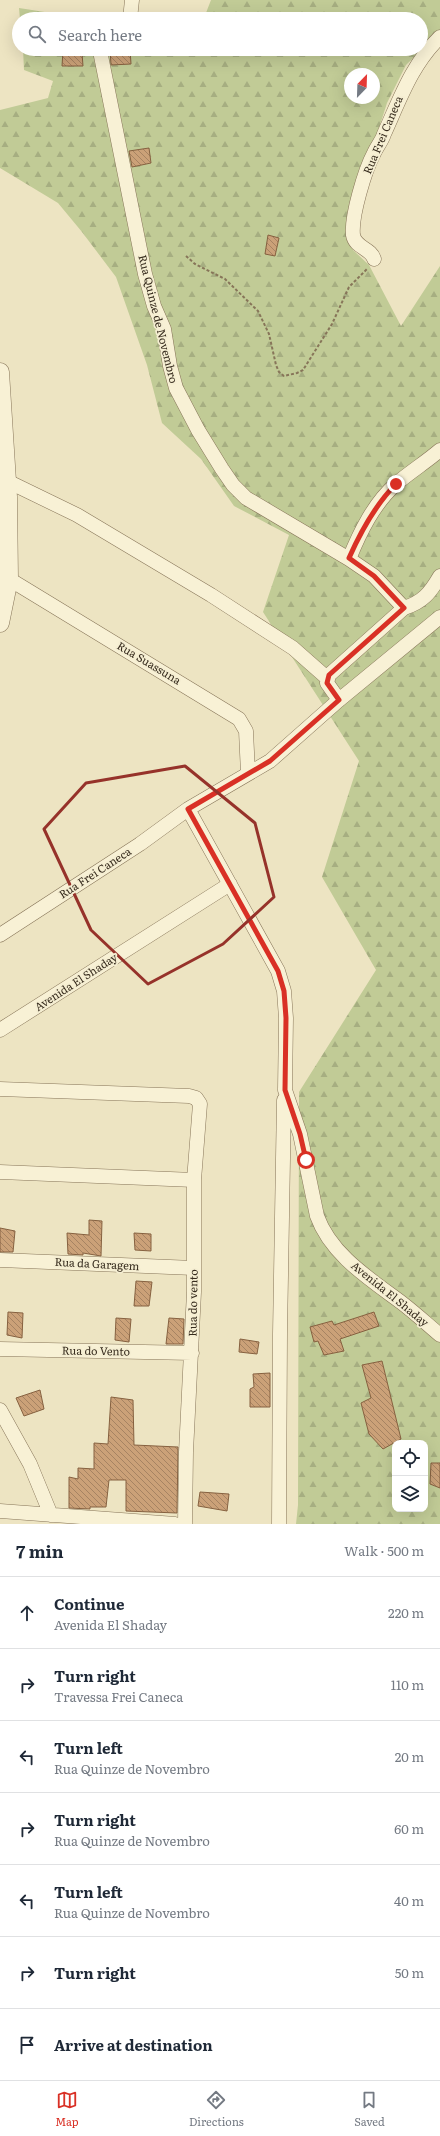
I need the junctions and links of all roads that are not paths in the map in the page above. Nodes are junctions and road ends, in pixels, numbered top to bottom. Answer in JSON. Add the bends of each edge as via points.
{"nodes":[{"id":1,"x":132,"y":0,"type":"edge"},
{"id":2,"x":131,"y":12,"type":"edge"},
{"id":3,"x":440,"y":37,"type":"edge"},
{"id":4,"x":428,"y":50,"type":"edge"},
{"id":5,"x":101,"y":56,"type":"edge"},
{"id":6,"x":423,"y":56,"type":"edge"},
{"id":7,"x":374,"y":259,"type":"road end"},
{"id":8,"x":0,"y":372,"type":"edge"},
{"id":9,"x":440,"y":450,"type":"edge"},
{"id":10,"x":7,"y":481,"type":"junction"},
{"id":11,"x":349,"y":558,"type":"junction"},
{"id":12,"x":440,"y":576,"type":"edge"},
{"id":13,"x":9,"y":579,"type":"junction"},
{"id":14,"x":404,"y":608,"type":"junction"},
{"id":15,"x":440,"y":617,"type":"edge"},
{"id":16,"x":0,"y":623,"type":"edge"},
{"id":17,"x":327,"y":678,"type":"junction"},
{"id":18,"x":339,"y":700,"type":"junction"},
{"id":19,"x":248,"y":773,"type":"junction"},
{"id":20,"x":188,"y":809,"type":"junction"},
{"id":21,"x":230,"y":884,"type":"junction"},
{"id":22,"x":0,"y":935,"type":"edge"},
{"id":23,"x":0,"y":1030,"type":"edge"},
{"id":24,"x":0,"y":1089,"type":"edge"},
{"id":25,"x":285,"y":1090,"type":"junction"},
{"id":26,"x":0,"y":1172,"type":"edge"},
{"id":27,"x":194,"y":1180,"type":"junction"},
{"id":28,"x":0,"y":1260,"type":"edge"},
{"id":29,"x":194,"y":1268,"type":"junction"},
{"id":30,"x":440,"y":1335,"type":"edge"},
{"id":31,"x":0,"y":1349,"type":"edge"},
{"id":32,"x":192,"y":1353,"type":"junction"},
{"id":33,"x":0,"y":1410,"type":"edge"},
{"id":34,"x":0,"y":1511,"type":"edge"},
{"id":35,"x":51,"y":1515,"type":"junction"},
{"id":36,"x":175,"y":1524,"type":"edge"},
{"id":37,"x":185,"y":1524,"type":"edge"},
{"id":38,"x":279,"y":1524,"type":"edge"}],
"edges":[{"from":1,"to":2,"type":"street"},
{"from":3,"to":4,"type":"street","name":"Rua Frei Caneca"},
{"from":5,"to":11,"type":"street","name":"Rua Quinze de Novembro","via":[[146,274],[154,306],[164,329],[176,388],[222,469],[246,498]]},
{"from":6,"to":7,"type":"street","name":"Rua Frei Caneca","via":[[404,86],[362,185],[353,234],[355,242],[372,254]]},
{"from":8,"to":10,"type":"street"},
{"from":9,"to":11,"type":"street","via":[[396,484],[381,500]]},
{"from":10,"to":13,"type":"street"},
{"from":10,"to":17,"type":"street","via":[[77,515],[211,595],[293,648]]},
{"from":11,"to":14,"type":"street","name":"Rua Quinze de Novembro","via":[[374,576]]},
{"from":12,"to":14,"type":"street","via":[[418,604]]},
{"from":13,"to":16,"type":"street"},
{"from":13,"to":19,"type":"street","name":"Rua Suassuna","via":[[239,719],[246,731]]},
{"from":14,"to":17,"type":"street"},
{"from":15,"to":18,"type":"street","name":"Rua Frei Caneca"},
{"from":17,"to":18,"type":"street","via":[[328,685]]},
{"from":18,"to":19,"type":"street","name":"Rua Frei Caneca","via":[[270,761]]},
{"from":19,"to":20,"type":"street","name":"Rua Frei Caneca"},
{"from":20,"to":21,"type":"street","name":"Avenida El Shaday"},
{"from":20,"to":22,"type":"street","name":"Rua Frei Caneca","via":[[140,844]]},
{"from":21,"to":23,"type":"street","name":"Avenida El Shaday"},
{"from":21,"to":25,"type":"street","name":"Avenida El Shaday","via":[[278,971],[284,991]]},
{"from":24,"to":27,"type":"street","name":"Rua do vento","via":[[196,1098],[200,1104]]},
{"from":25,"to":30,"type":"street","name":"Avenida El Shaday","via":[[300,1134],[322,1229],[332,1244],[365,1276]]},
{"from":25,"to":38,"type":"street"},
{"from":26,"to":27,"type":"street"},
{"from":27,"to":29,"type":"street","name":"Rua do vento"},
{"from":28,"to":29,"type":"street","name":"Rua da Garagem"},
{"from":29,"to":32,"type":"street","name":"Rua do vento"},
{"from":31,"to":32,"type":"street","name":"Rua do Vento"},
{"from":32,"to":37,"type":"street","name":"Rua do vento"},
{"from":33,"to":35,"type":"street","via":[[30,1464]]},
{"from":34,"to":35,"type":"street"},
{"from":35,"to":36,"type":"street"}]}
